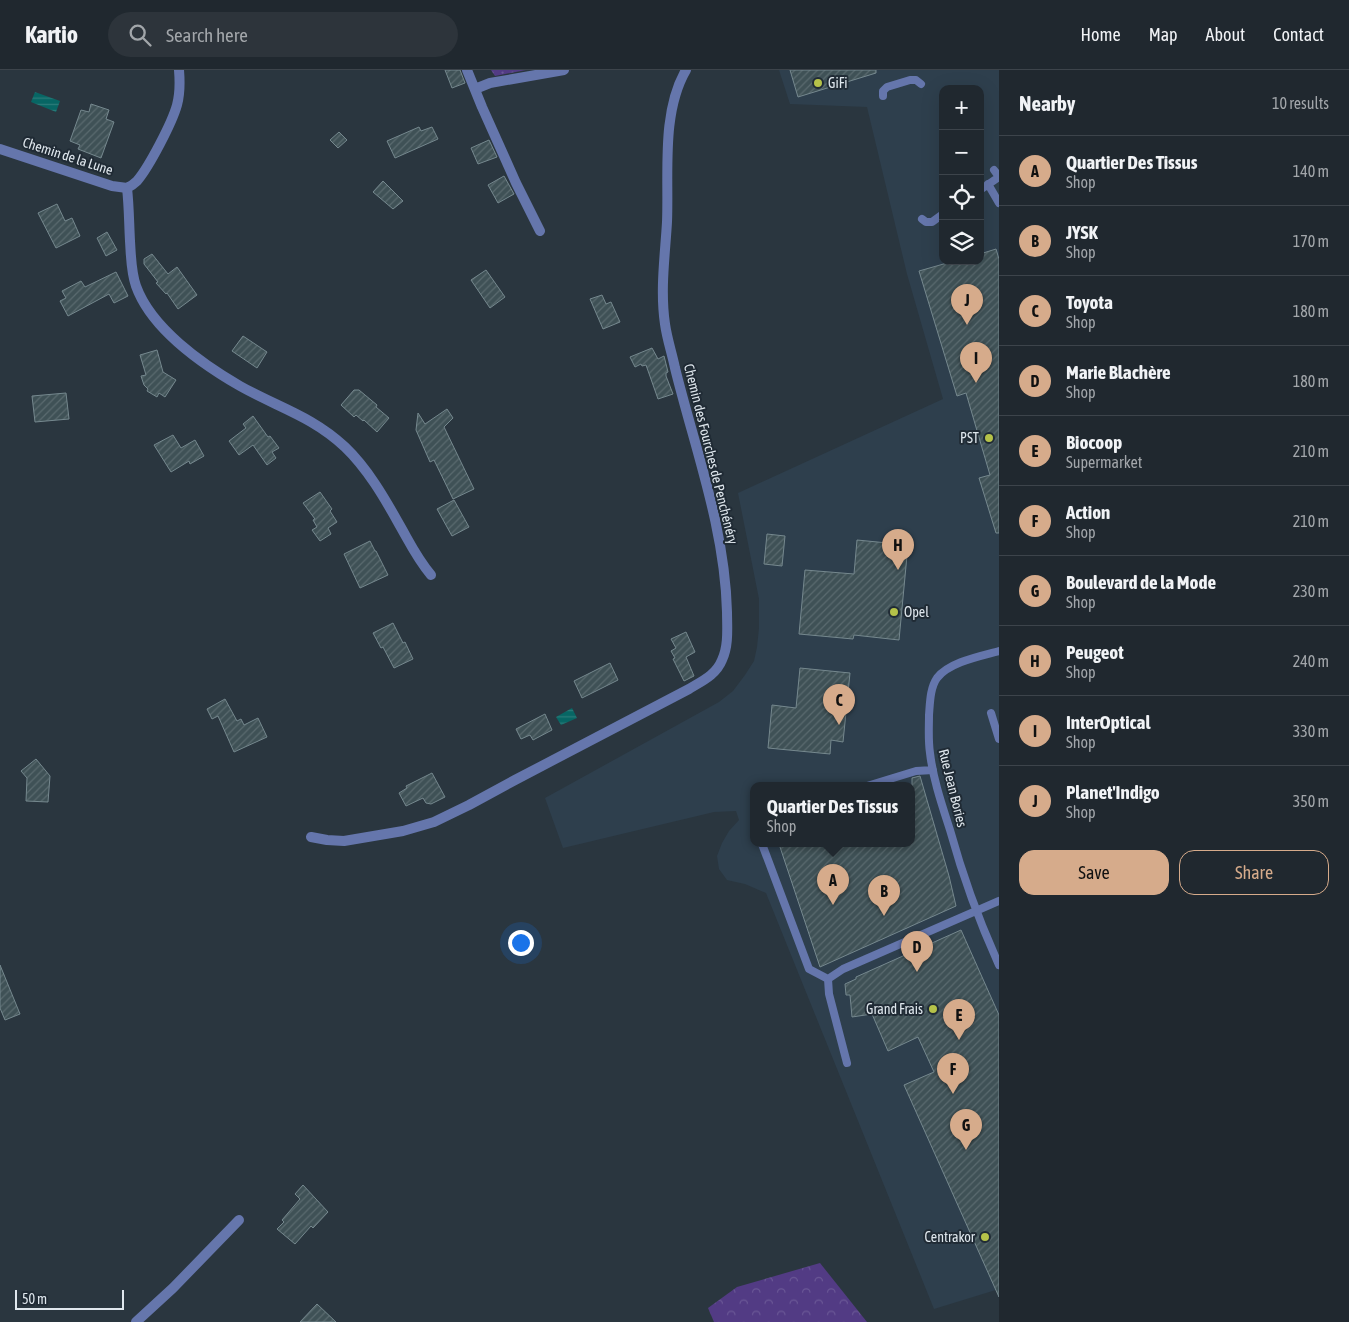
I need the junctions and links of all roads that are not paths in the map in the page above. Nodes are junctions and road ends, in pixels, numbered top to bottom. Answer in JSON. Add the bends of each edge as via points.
{"nodes":[{"id":1,"x":179,"y":70,"type":"edge"},
{"id":2,"x":467,"y":70,"type":"edge"},
{"id":3,"x":564,"y":70,"type":"edge"},
{"id":4,"x":686,"y":70,"type":"edge"},
{"id":5,"x":921,"y":84,"type":"dead end"},
{"id":6,"x":475,"y":89,"type":"junction"},
{"id":7,"x":882,"y":96,"type":"dead end"},
{"id":8,"x":0,"y":148,"type":"edge"},
{"id":9,"x":997,"y":174,"type":"edge"},
{"id":10,"x":988,"y":184,"type":"junction"},
{"id":11,"x":984,"y":187,"type":"edge"},
{"id":12,"x":127,"y":188,"type":"junction"},
{"id":13,"x":999,"y":203,"type":"edge"},
{"id":14,"x":939,"y":217,"type":"edge"},
{"id":15,"x":922,"y":219,"type":"dead end"},
{"id":16,"x":540,"y":231,"type":"dead end"},
{"id":17,"x":431,"y":575,"type":"dead end"},
{"id":18,"x":999,"y":651,"type":"edge"},
{"id":19,"x":991,"y":713,"type":"dead end"},
{"id":20,"x":999,"y":739,"type":"edge"},
{"id":21,"x":933,"y":770,"type":"junction"},
{"id":22,"x":880,"y":782,"type":"edge"},
{"id":23,"x":311,"y":837,"type":"dead end"},
{"id":24,"x":763,"y":847,"type":"edge"},
{"id":25,"x":999,"y":901,"type":"edge"},
{"id":26,"x":976,"y":911,"type":"junction"},
{"id":27,"x":999,"y":966,"type":"edge"},
{"id":28,"x":828,"y":979,"type":"junction"},
{"id":29,"x":847,"y":1063,"type":"dead end"},
{"id":30,"x":239,"y":1220,"type":"dead end"},
{"id":31,"x":136,"y":1322,"type":"edge"}],
"edges":[{"from":1,"to":12,"type":"street","via":[[180,89],[174,116],[143,173]]},
{"from":2,"to":6,"type":"street"},
{"from":3,"to":6,"type":"street","via":[[490,83]]},
{"from":4,"to":23,"type":"street","name":"Chemin des Fourches de Penchénéry","via":[[675,95],[670,120],[663,304],[667,335],[719,537],[726,600],[727,633],[723,659],[712,674],[689,689],[434,822],[344,841]]},
{"from":5,"to":7,"type":"lane","via":[[910,80],[887,87]]},
{"from":6,"to":16,"type":"street"},
{"from":8,"to":12,"type":"street","name":"Chemin de la Lune","via":[[112,186]]},
{"from":9,"to":10,"type":"lane"},
{"from":10,"to":11,"type":"lane"},
{"from":10,"to":13,"type":"lane"},
{"from":12,"to":17,"type":"street","via":[[132,269],[136,285],[152,315],[164,330],[197,358],[240,386],[307,418],[346,448],[380,492],[420,562]]},
{"from":14,"to":15,"type":"lane","via":[[932,222]]},
{"from":18,"to":21,"type":"lane","name":"Rue Jean Bories","via":[[949,668],[935,681],[929,726]]},
{"from":19,"to":20,"type":"lane"},
{"from":21,"to":22,"type":"lane","via":[[916,771]]},
{"from":21,"to":26,"type":"lane","name":"Rue Jean Bories"},
{"from":24,"to":28,"type":"lane","via":[[809,969]]},
{"from":25,"to":26,"type":"lane"},
{"from":26,"to":27,"type":"lane","name":"Rue Jean Bories"},
{"from":26,"to":28,"type":"lane","via":[[843,969]]},
{"from":28,"to":29,"type":"lane","via":[[828,994]]},
{"from":30,"to":31,"type":"street"}]}
